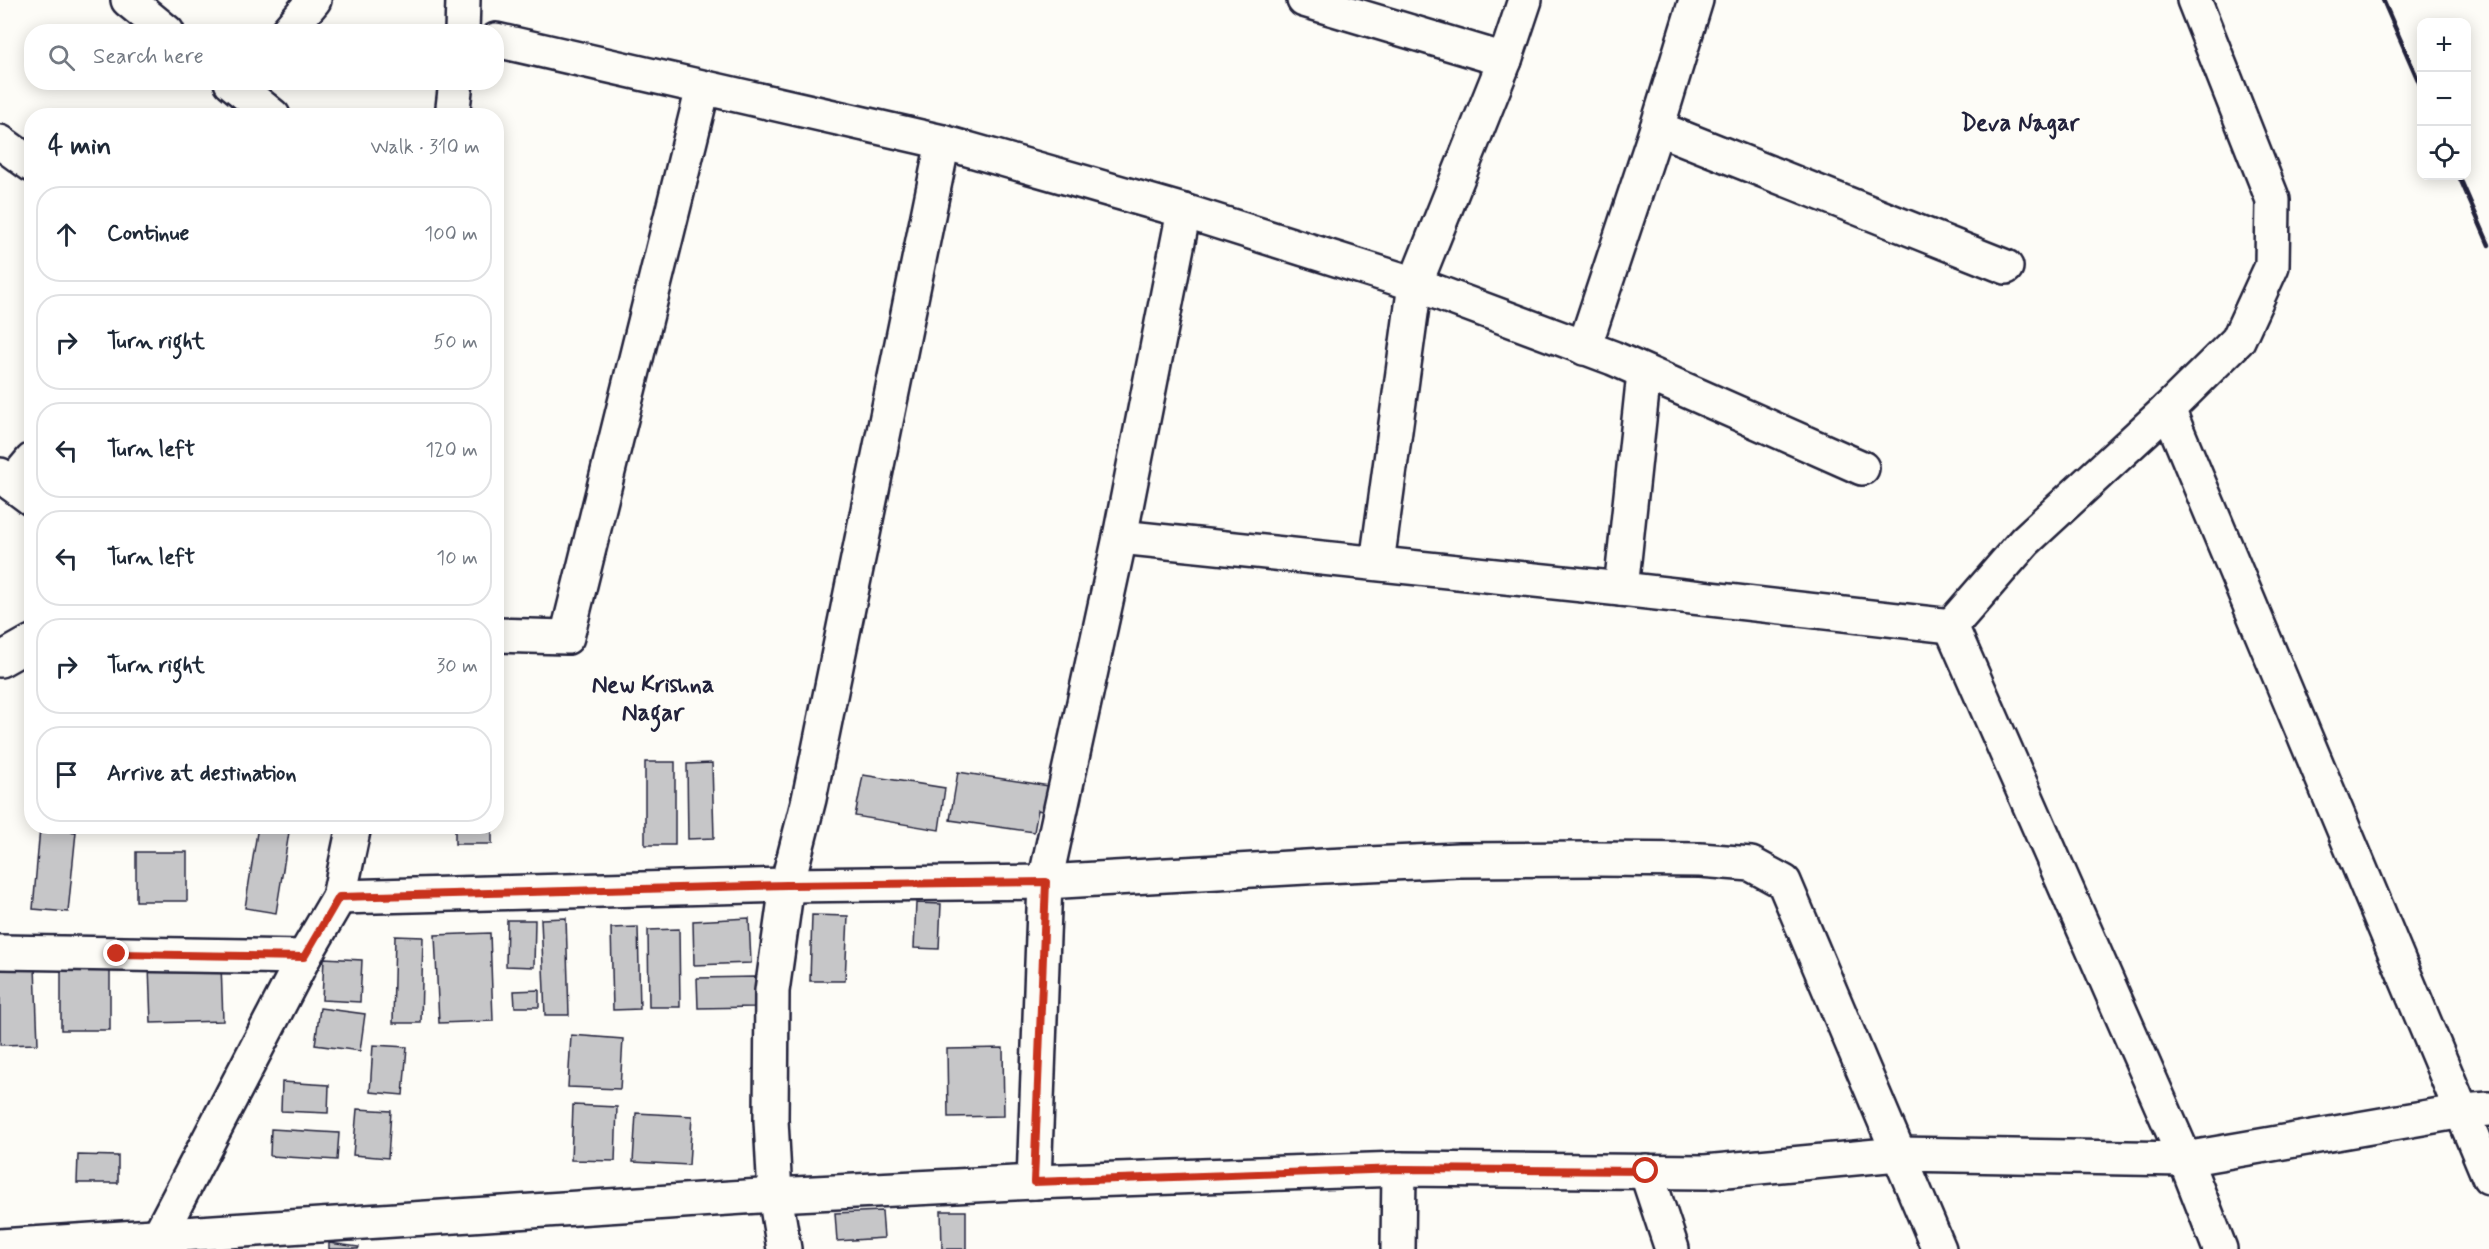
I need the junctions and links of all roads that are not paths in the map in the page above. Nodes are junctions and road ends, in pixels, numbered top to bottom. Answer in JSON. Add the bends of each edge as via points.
{"nodes":[{"id":1,"x":128,"y":0,"type":"edge"},
{"id":2,"x":314,"y":0,"type":"edge"},
{"id":3,"x":463,"y":0,"type":"edge"},
{"id":4,"x":1304,"y":0,"type":"edge"},
{"id":5,"x":1525,"y":0,"type":"edge"},
{"id":6,"x":1696,"y":0,"type":"edge"},
{"id":7,"x":2193,"y":0,"type":"edge"},
{"id":8,"x":157,"y":24,"type":"edge"},
{"id":9,"x":294,"y":24,"type":"edge"},
{"id":10,"x":462,"y":24,"type":"edge"},
{"id":11,"x":504,"y":42,"type":"edge"},
{"id":12,"x":1505,"y":60,"type":"junction"},
{"id":13,"x":703,"y":88,"type":"junction"},
{"id":14,"x":244,"y":90,"type":"edge"},
{"id":15,"x":455,"y":90,"type":"edge"},
{"id":16,"x":264,"y":108,"type":"edge"},
{"id":17,"x":453,"y":108,"type":"edge"},
{"id":18,"x":1657,"y":128,"type":"junction"},
{"id":19,"x":0,"y":142,"type":"edge"},
{"id":20,"x":943,"y":142,"type":"junction"},
{"id":21,"x":24,"y":159,"type":"edge"},
{"id":22,"x":1184,"y":211,"type":"junction"},
{"id":23,"x":2006,"y":267,"type":"dead end"},
{"id":24,"x":1415,"y":284,"type":"junction"},
{"id":25,"x":1584,"y":348,"type":"junction"},
{"id":26,"x":1644,"y":373,"type":"junction"},
{"id":27,"x":2168,"y":409,"type":"junction"},
{"id":28,"x":1862,"y":468,"type":"dead end"},
{"id":29,"x":1120,"y":537,"type":"junction"},
{"id":30,"x":1377,"y":563,"type":"junction"},
{"id":31,"x":1621,"y":589,"type":"junction"},
{"id":32,"x":1951,"y":626,"type":"junction"},
{"id":33,"x":504,"y":635,"type":"edge"},
{"id":34,"x":24,"y":646,"type":"edge"},
{"id":35,"x":0,"y":660,"type":"edge"},
{"id":36,"x":352,"y":834,"type":"edge"},
{"id":37,"x":1046,"y":882,"type":"junction"},
{"id":38,"x":787,"y":885,"type":"junction"},
{"id":39,"x":339,"y":897,"type":"junction"},
{"id":40,"x":0,"y":952,"type":"edge"},
{"id":41,"x":304,"y":957,"type":"junction"},
{"id":42,"x":2476,"y":1110,"type":"edge"},
{"id":43,"x":1898,"y":1154,"type":"junction"},
{"id":44,"x":2185,"y":1159,"type":"junction"},
{"id":45,"x":1399,"y":1169,"type":"junction"},
{"id":46,"x":1646,"y":1171,"type":"junction"},
{"id":47,"x":2489,"y":1177,"type":"edge"},
{"id":48,"x":1034,"y":1182,"type":"junction"},
{"id":49,"x":775,"y":1196,"type":"junction"},
{"id":50,"x":155,"y":1242,"type":"edge"},
{"id":51,"x":0,"y":1246,"type":"edge"},
{"id":52,"x":784,"y":1249,"type":"edge"},
{"id":53,"x":1398,"y":1249,"type":"edge"},
{"id":54,"x":1672,"y":1249,"type":"edge"},
{"id":55,"x":1939,"y":1249,"type":"edge"},
{"id":56,"x":2220,"y":1249,"type":"edge"}],
"edges":[{"from":1,"to":8,"type":"street"},
{"from":2,"to":9,"type":"street"},
{"from":3,"to":10,"type":"street"},
{"from":4,"to":12,"type":"street"},
{"from":5,"to":12,"type":"street"},
{"from":6,"to":18,"type":"street"},
{"from":7,"to":27,"type":"street","via":[[2273,200],[2272,266],[2238,340]]},
{"from":11,"to":13,"type":"street"},
{"from":12,"to":24,"type":"street"},
{"from":13,"to":20,"type":"street"},
{"from":13,"to":33,"type":"street","via":[[567,637]]},
{"from":14,"to":16,"type":"street"},
{"from":15,"to":17,"type":"street"},
{"from":18,"to":23,"type":"street"},
{"from":18,"to":25,"type":"street"},
{"from":19,"to":21,"type":"street"},
{"from":20,"to":22,"type":"street"},
{"from":20,"to":38,"type":"street","via":[[809,799]]},
{"from":22,"to":24,"type":"street"},
{"from":22,"to":29,"type":"street"},
{"from":24,"to":25,"type":"street"},
{"from":24,"to":30,"type":"street"},
{"from":25,"to":26,"type":"street"},
{"from":26,"to":28,"type":"street"},
{"from":26,"to":31,"type":"street"},
{"from":27,"to":32,"type":"street","via":[[2025,541]]},
{"from":27,"to":42,"type":"street"},
{"from":29,"to":30,"type":"street"},
{"from":29,"to":37,"type":"street"},
{"from":30,"to":31,"type":"street"},
{"from":31,"to":32,"type":"street"},
{"from":32,"to":44,"type":"street"},
{"from":34,"to":35,"type":"street"},
{"from":36,"to":39,"type":"street"},
{"from":37,"to":38,"type":"street"},
{"from":37,"to":43,"type":"street","via":[[1459,860],[1700,860],[1751,864],[1784,882]]},
{"from":37,"to":48,"type":"street"},
{"from":38,"to":39,"type":"street"},
{"from":38,"to":49,"type":"street","via":[[772,991]]},
{"from":39,"to":41,"type":"street"},
{"from":40,"to":41,"type":"street"},
{"from":41,"to":50,"type":"street"},
{"from":42,"to":44,"type":"street"},
{"from":42,"to":47,"type":"street"},
{"from":43,"to":44,"type":"street"},
{"from":43,"to":46,"type":"street","via":[[1705,1172]]},
{"from":43,"to":55,"type":"street"},
{"from":44,"to":56,"type":"street"},
{"from":45,"to":46,"type":"street"},
{"from":45,"to":48,"type":"street"},
{"from":45,"to":53,"type":"street"},
{"from":46,"to":54,"type":"street"},
{"from":48,"to":49,"type":"street"},
{"from":49,"to":50,"type":"street"},
{"from":49,"to":52,"type":"street"},
{"from":50,"to":51,"type":"street"}]}
